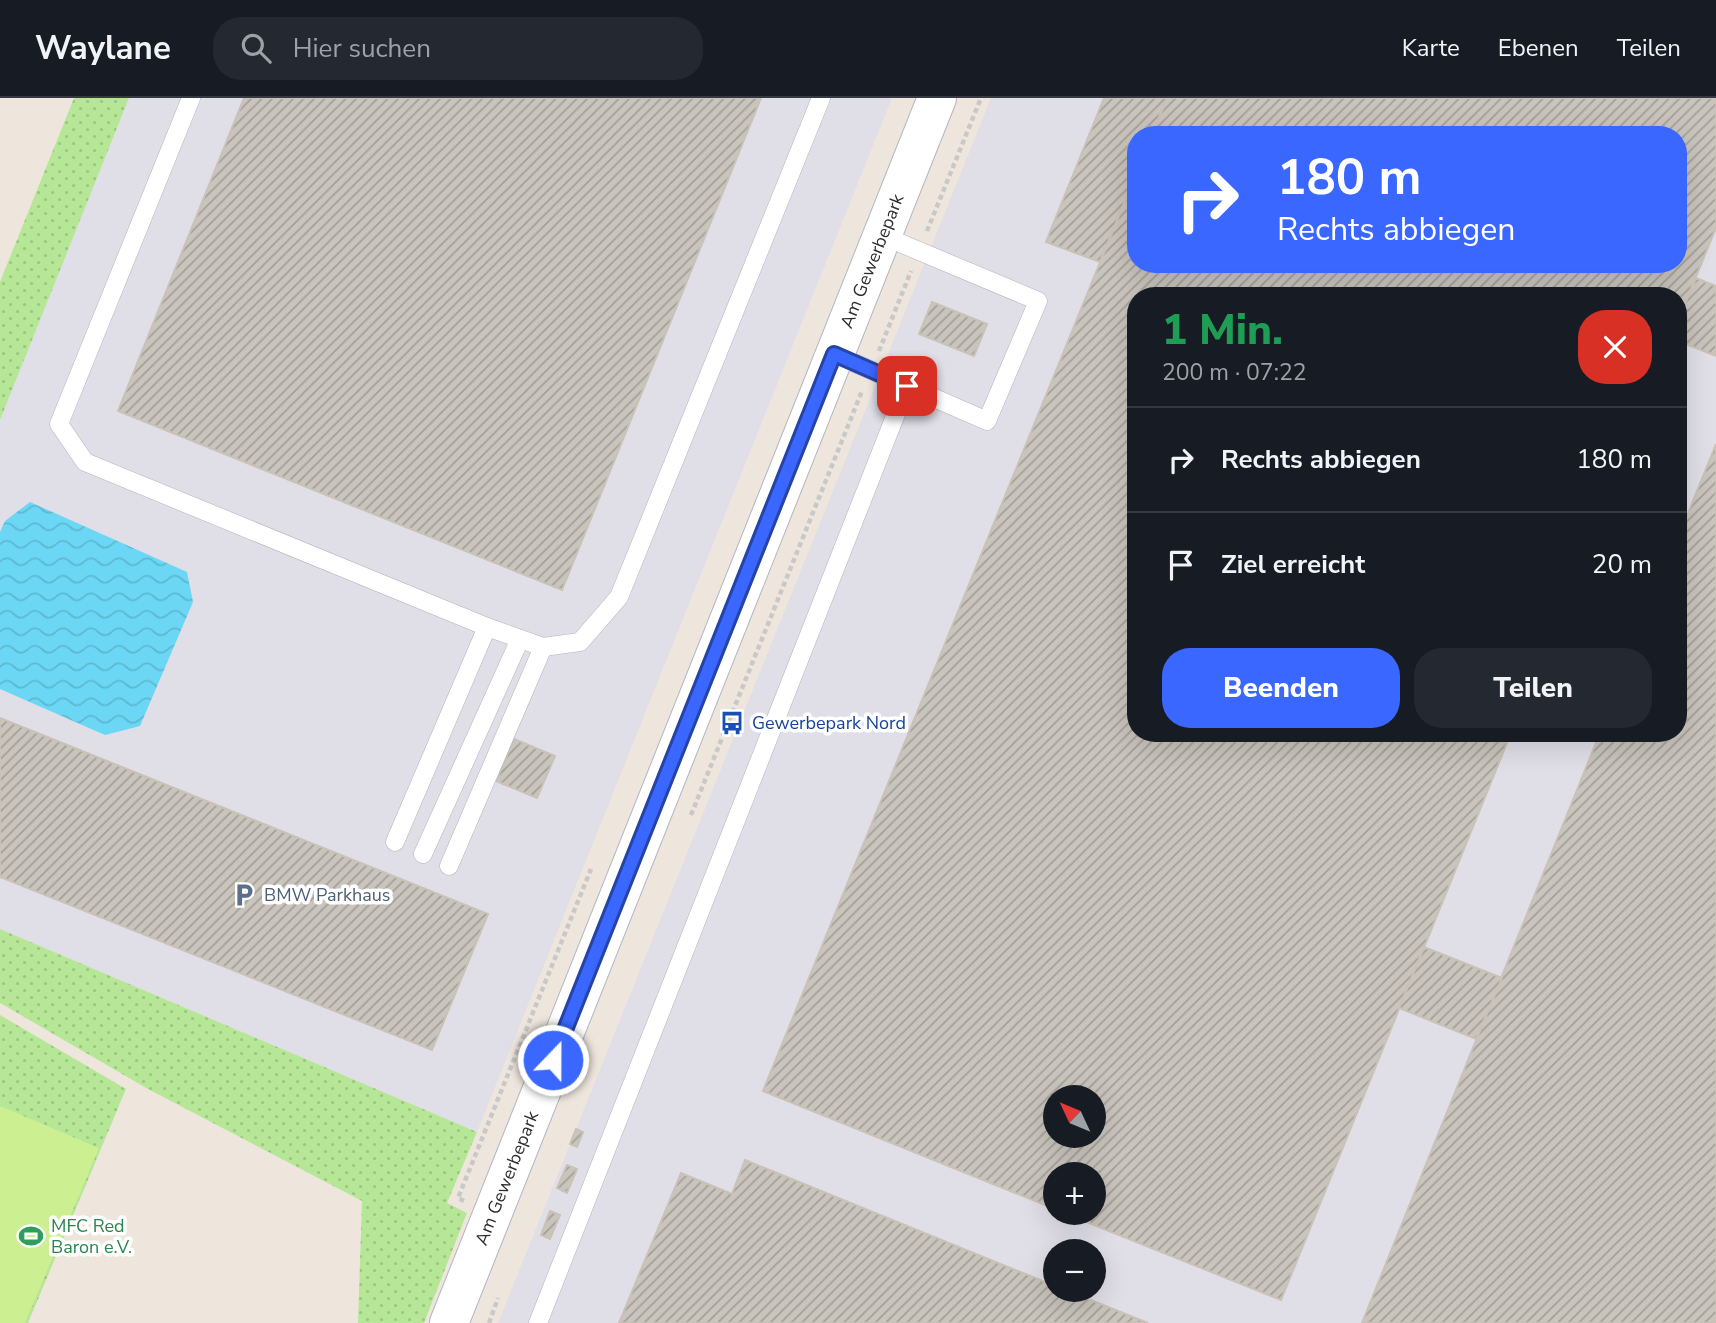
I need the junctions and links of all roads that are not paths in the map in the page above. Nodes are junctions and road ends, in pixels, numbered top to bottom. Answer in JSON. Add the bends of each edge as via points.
{"nodes":[{"id":1,"x":191,"y":98,"type":"edge"},
{"id":2,"x":821,"y":98,"type":"edge"},
{"id":3,"x":937,"y":98,"type":"edge"},
{"id":4,"x":881,"y":235,"type":"junction"},
{"id":5,"x":834,"y":354,"type":"junction"},
{"id":6,"x":907,"y":386,"type":"junction"},
{"id":7,"x":487,"y":627,"type":"junction"},
{"id":8,"x":520,"y":639,"type":"junction"},
{"id":9,"x":543,"y":647,"type":"junction"},
{"id":10,"x":396,"y":842,"type":"dead end"},
{"id":11,"x":423,"y":854,"type":"dead end"},
{"id":12,"x":449,"y":866,"type":"dead end"},
{"id":13,"x":449,"y":1323,"type":"edge"},
{"id":14,"x":538,"y":1323,"type":"edge"}],
"edges":[{"from":1,"to":7,"type":"lane","via":[[59,424],[85,462]]},
{"from":2,"to":9,"type":"lane","via":[[619,597],[580,642]]},
{"from":3,"to":4,"type":"street","name":"Am Gewerbepark"},
{"from":4,"to":5,"type":"street","name":"Am Gewerbepark"},
{"from":4,"to":6,"type":"lane","via":[[1038,301],[987,421]]},
{"from":5,"to":6,"type":"lane"},
{"from":5,"to":13,"type":"street","name":"Am Gewerbepark"},
{"from":6,"to":14,"type":"lane"},
{"from":7,"to":8,"type":"lane"},
{"from":7,"to":10,"type":"lane"},
{"from":8,"to":9,"type":"lane"},
{"from":8,"to":11,"type":"lane"},
{"from":9,"to":12,"type":"lane"}]}
